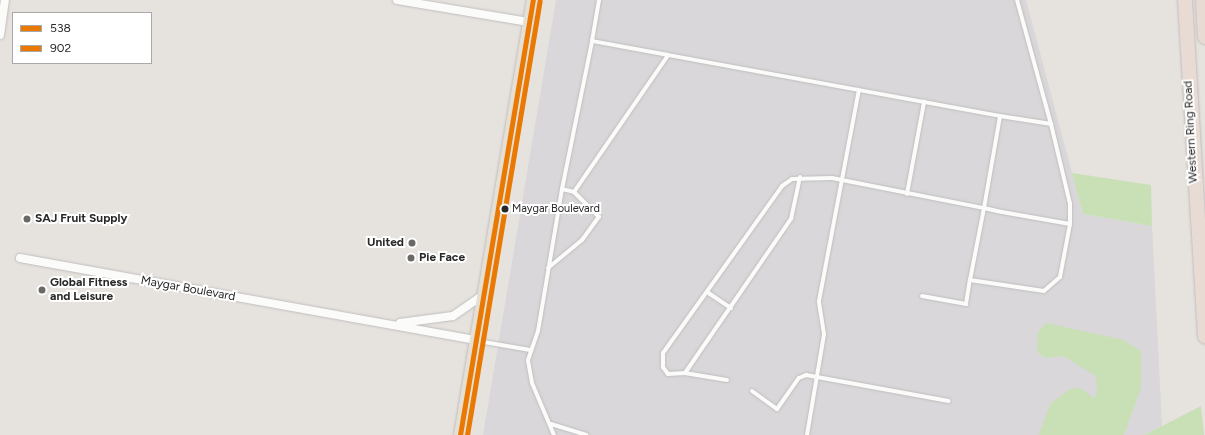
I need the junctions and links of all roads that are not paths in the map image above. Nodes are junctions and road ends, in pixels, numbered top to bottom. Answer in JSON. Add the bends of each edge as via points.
{"nodes":[{"id":1,"x":5,"y":0,"type":"edge"},
{"id":2,"x":397,"y":0,"type":"edge"},
{"id":3,"x":533,"y":0,"type":"edge"},
{"id":4,"x":599,"y":0,"type":"edge"},
{"id":5,"x":1017,"y":0,"type":"edge"},
{"id":6,"x":1185,"y":0,"type":"edge"},
{"id":7,"x":1203,"y":0,"type":"edge"},
{"id":8,"x":529,"y":22,"type":"junction"},
{"id":9,"x":0,"y":35,"type":"edge"},
{"id":10,"x":1205,"y":37,"type":"edge"},
{"id":11,"x":592,"y":41,"type":"junction"},
{"id":12,"x":668,"y":55,"type":"junction"},
{"id":13,"x":859,"y":90,"type":"junction"},
{"id":14,"x":924,"y":102,"type":"junction"},
{"id":15,"x":1000,"y":116,"type":"junction"},
{"id":16,"x":1051,"y":124,"type":"junction"},
{"id":17,"x":800,"y":177,"type":"junction"},
{"id":18,"x":842,"y":180,"type":"junction"},
{"id":19,"x":562,"y":189,"type":"junction"},
{"id":20,"x":574,"y":192,"type":"junction"},
{"id":21,"x":907,"y":194,"type":"junction"},
{"id":22,"x":984,"y":208,"type":"junction"},
{"id":23,"x":1070,"y":224,"type":"junction"},
{"id":24,"x":20,"y":258,"type":"dead end"},
{"id":25,"x":548,"y":269,"type":"junction"},
{"id":26,"x":970,"y":280,"type":"junction"},
{"id":27,"x":707,"y":292,"type":"junction"},
{"id":28,"x":482,"y":296,"type":"junction"},
{"id":29,"x":922,"y":296,"type":"dead end"},
{"id":30,"x":731,"y":308,"type":"junction"},
{"id":31,"x":387,"y":324,"type":"junction"},
{"id":32,"x":1205,"y":336,"type":"edge"},
{"id":33,"x":475,"y":340,"type":"junction"},
{"id":34,"x":530,"y":350,"type":"junction"},
{"id":35,"x":685,"y":373,"type":"junction"},
{"id":36,"x":817,"y":378,"type":"junction"},
{"id":37,"x":727,"y":380,"type":"dead end"},
{"id":38,"x":752,"y":391,"type":"dead end"},
{"id":39,"x":949,"y":401,"type":"dead end"},
{"id":40,"x":550,"y":424,"type":"junction"},
{"id":41,"x":460,"y":435,"type":"edge"},
{"id":42,"x":554,"y":435,"type":"edge"},
{"id":43,"x":586,"y":435,"type":"edge"},
{"id":44,"x":807,"y":435,"type":"edge"}],
"edges":[{"from":1,"to":9,"type":"street"},
{"from":2,"to":8,"type":"street"},
{"from":3,"to":8,"type":"main road"},
{"from":4,"to":11,"type":"lane"},
{"from":5,"to":16,"type":"lane"},
{"from":6,"to":32,"type":"highway","name":"Western Ring Road"},
{"from":7,"to":10,"type":"highway"},
{"from":8,"to":28,"type":"main road"},
{"from":11,"to":12,"type":"lane"},
{"from":11,"to":19,"type":"lane"},
{"from":12,"to":13,"type":"lane"},
{"from":12,"to":20,"type":"lane"},
{"from":13,"to":14,"type":"lane"},
{"from":13,"to":18,"type":"lane"},
{"from":14,"to":15,"type":"lane"},
{"from":14,"to":21,"type":"lane"},
{"from":15,"to":16,"type":"lane"},
{"from":15,"to":22,"type":"lane"},
{"from":16,"to":23,"type":"lane","via":[[1070,204]]},
{"from":17,"to":18,"type":"lane"},
{"from":17,"to":27,"type":"lane","via":[[782,186]]},
{"from":17,"to":30,"type":"lane","via":[[791,219]]},
{"from":18,"to":21,"type":"lane"},
{"from":18,"to":36,"type":"lane","via":[[819,301],[824,334]]},
{"from":19,"to":20,"type":"lane"},
{"from":19,"to":25,"type":"lane"},
{"from":20,"to":25,"type":"lane","via":[[599,217],[582,240]]},
{"from":21,"to":22,"type":"lane"},
{"from":22,"to":23,"type":"lane"},
{"from":22,"to":26,"type":"lane"},
{"from":23,"to":26,"type":"lane","via":[[1063,268],[1051,288],[1037,292]]},
{"from":24,"to":31,"type":"street","name":"Maygar Boulevard"},
{"from":25,"to":34,"type":"lane","via":[[538,330]]},
{"from":26,"to":29,"type":"lane","via":[[966,304]]},
{"from":27,"to":30,"type":"lane"},
{"from":27,"to":35,"type":"lane","via":[[663,353],[666,372],[676,376]]},
{"from":28,"to":31,"type":"street","via":[[453,316]]},
{"from":28,"to":33,"type":"main road"},
{"from":30,"to":35,"type":"lane"},
{"from":31,"to":33,"type":"street","name":"Maygar Boulevard"},
{"from":33,"to":34,"type":"lane"},
{"from":33,"to":41,"type":"main road"},
{"from":34,"to":40,"type":"lane","via":[[529,374]]},
{"from":35,"to":37,"type":"lane"},
{"from":36,"to":38,"type":"lane","via":[[799,378],[777,409]]},
{"from":36,"to":39,"type":"lane"},
{"from":36,"to":44,"type":"lane"},
{"from":40,"to":42,"type":"lane"},
{"from":40,"to":43,"type":"lane"}]}
